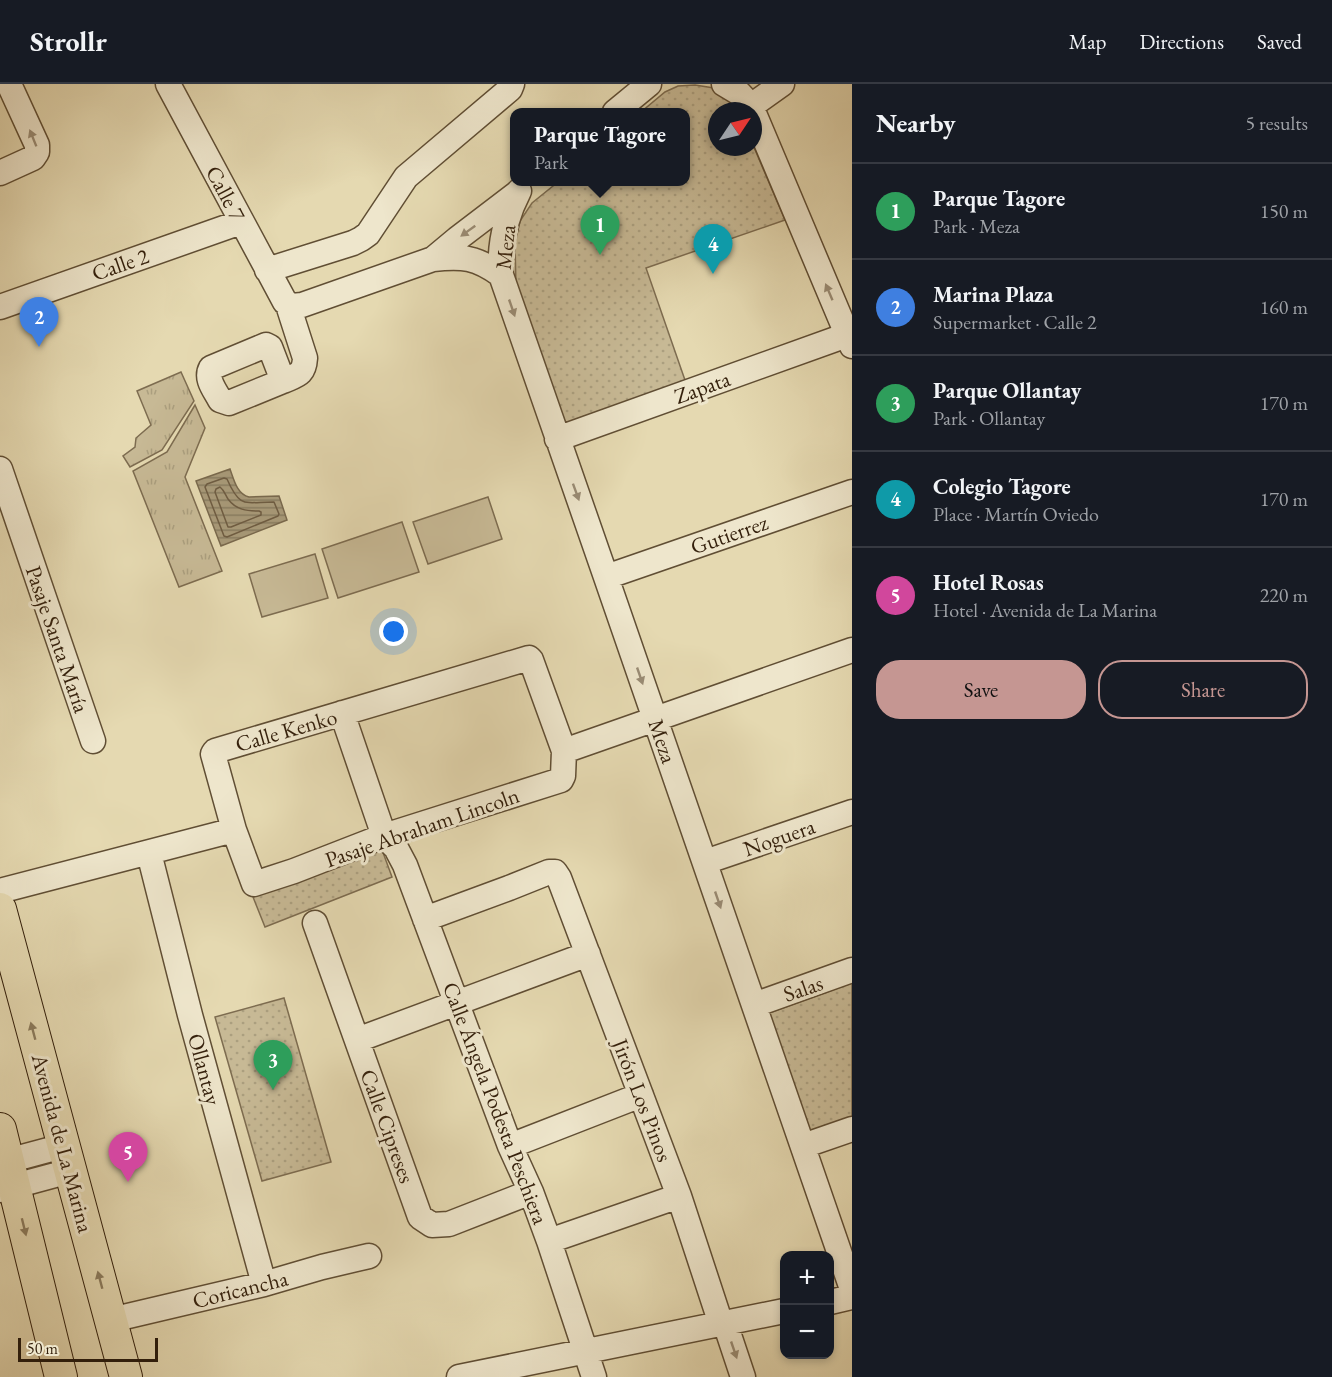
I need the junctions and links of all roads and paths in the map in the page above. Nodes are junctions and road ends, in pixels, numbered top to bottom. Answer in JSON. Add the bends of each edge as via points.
{"nodes":[{"id":1,"x":9,"y":84,"type":"edge"},
{"id":2,"x":168,"y":84,"type":"edge"},
{"id":3,"x":512,"y":84,"type":"edge"},
{"id":4,"x":649,"y":84,"type":"edge"},
{"id":5,"x":724,"y":84,"type":"edge"},
{"id":6,"x":783,"y":84,"type":"edge"},
{"id":7,"x":749,"y":102,"type":"edge"},
{"id":8,"x":752,"y":102,"type":"edge"},
{"id":9,"x":620,"y":108,"type":"edge"},
{"id":10,"x":762,"y":131,"type":"edge"},
{"id":11,"x":0,"y":173,"type":"edge"},
{"id":12,"x":525,"y":186,"type":"edge"},
{"id":13,"x":241,"y":222,"type":"junction"},
{"id":14,"x":433,"y":260,"type":"junction"},
{"id":15,"x":267,"y":270,"type":"junction"},
{"id":16,"x":501,"y":276,"type":"junction"},
{"id":17,"x":286,"y":304,"type":"junction"},
{"id":18,"x":0,"y":307,"type":"edge"},
{"id":19,"x":850,"y":340,"type":"edge"},
{"id":20,"x":283,"y":381,"type":"dead end"},
{"id":21,"x":557,"y":439,"type":"junction"},
{"id":22,"x":0,"y":469,"type":"edge"},
{"id":23,"x":852,"y":492,"type":"edge"},
{"id":24,"x":606,"y":577,"type":"junction"},
{"id":25,"x":852,"y":650,"type":"edge"},
{"id":26,"x":342,"y":713,"type":"junction"},
{"id":27,"x":655,"y":720,"type":"junction"},
{"id":28,"x":93,"y":741,"type":"dead end"},
{"id":29,"x":564,"y":751,"type":"junction"},
{"id":30,"x":852,"y":812,"type":"edge"},
{"id":31,"x":234,"y":830,"type":"junction"},
{"id":32,"x":384,"y":836,"type":"junction"},
{"id":33,"x":149,"y":853,"type":"junction"},
{"id":34,"x":705,"y":862,"type":"junction"},
{"id":35,"x":0,"y":891,"type":"edge"},
{"id":36,"x":0,"y":909,"type":"edge"},
{"id":37,"x":425,"y":919,"type":"junction"},
{"id":38,"x":315,"y":923,"type":"dead end"},
{"id":39,"x":588,"y":954,"type":"junction"},
{"id":40,"x":852,"y":970,"type":"edge"},
{"id":41,"x":458,"y":1002,"type":"junction"},
{"id":42,"x":754,"y":1005,"type":"junction"},
{"id":43,"x":357,"y":1040,"type":"junction"},
{"id":44,"x":641,"y":1095,"type":"junction"},
{"id":45,"x":0,"y":1129,"type":"edge"},
{"id":46,"x":852,"y":1130,"type":"edge"},
{"id":47,"x":510,"y":1146,"type":"junction"},
{"id":48,"x":803,"y":1146,"type":"junction"},
{"id":49,"x":67,"y":1159,"type":"junction"},
{"id":50,"x":6,"y":1175,"type":"edge"},
{"id":51,"x":531,"y":1192,"type":"junction"},
{"id":52,"x":679,"y":1196,"type":"junction"},
{"id":53,"x":549,"y":1242,"type":"junction"},
{"id":54,"x":369,"y":1256,"type":"dead end"},
{"id":55,"x":264,"y":1284,"type":"junction"},
{"id":56,"x":852,"y":1289,"type":"edge"},
{"id":57,"x":852,"y":1297,"type":"edge"},
{"id":58,"x":834,"y":1301,"type":"edge"},
{"id":59,"x":780,"y":1312,"type":"edge"},
{"id":60,"x":111,"y":1320,"type":"junction"},
{"id":61,"x":723,"y":1324,"type":"junction"},
{"id":62,"x":586,"y":1350,"type":"junction"},
{"id":63,"x":56,"y":1373,"type":"edge"},
{"id":64,"x":465,"y":1376,"type":"edge"},
{"id":65,"x":126,"y":1377,"type":"edge"},
{"id":66,"x":594,"y":1377,"type":"edge"},
{"id":67,"x":743,"y":1377,"type":"edge"}],
"edges":[{"from":11,"to":1,"type":"street","one_way":true,"via":[[33,158],[37,152]]},
{"from":2,"to":13,"type":"street","name":"Calle 7"},
{"from":3,"to":15,"type":"street","via":[[406,177],[368,234],[353,243]]},
{"from":4,"to":9,"type":"street"},
{"from":5,"to":7,"type":"street"},
{"from":6,"to":8,"type":"street"},
{"from":19,"to":10,"type":"street","one_way":true},
{"from":12,"to":14,"type":"street","one_way":true},
{"from":12,"to":16,"type":"street","name":"Meza","via":[[511,208],[502,240]]},
{"from":13,"to":15,"type":"street","name":"Calle 7"},
{"from":13,"to":18,"type":"street","name":"Calle 2"},
{"from":14,"to":16,"type":"street","via":[[462,257]]},
{"from":14,"to":17,"type":"street","via":[[302,305]]},
{"from":15,"to":17,"type":"street","name":"Calle 7"},
{"from":16,"to":21,"type":"street","name":"Meza","one_way":true},
{"from":17,"to":20,"type":"street","name":"Calle 7","via":[[305,358],[300,373]]},
{"from":19,"to":21,"type":"street","name":"Zapata"},
{"from":21,"to":24,"type":"street","name":"Meza","one_way":true},
{"from":22,"to":28,"type":"street","name":"Pasaje Santa María"},
{"from":23,"to":24,"type":"street","name":"Gutierrez"},
{"from":24,"to":27,"type":"street","name":"Meza","one_way":true},
{"from":25,"to":27,"type":"street"},
{"from":26,"to":29,"type":"street","name":"Calle Kenko","via":[[528,658]]},
{"from":26,"to":31,"type":"street","name":"Calle Kenko","via":[[214,751]]},
{"from":26,"to":32,"type":"street","name":"Calle Ángela Podesta Peschiera"},
{"from":27,"to":29,"type":"street"},
{"from":27,"to":34,"type":"street","name":"Meza"},
{"from":29,"to":32,"type":"street","name":"Pasaje Abraham Lincoln","via":[[561,780]]},
{"from":30,"to":34,"type":"street","name":"Noguera"},
{"from":31,"to":32,"type":"street","name":"Pasaje Abraham Lincoln","via":[[254,884]]},
{"from":31,"to":33,"type":"street"},
{"from":32,"to":37,"type":"street","name":"Calle Ángela Podesta Peschiera","via":[[405,865]]},
{"from":33,"to":35,"type":"street"},
{"from":33,"to":55,"type":"street","name":"Ollantay"},
{"from":34,"to":42,"type":"street","name":"Meza","one_way":true},
{"from":49,"to":36,"type":"main road","name":"Avenida de La Marina","one_way":true},
{"from":37,"to":39,"type":"street","name":"Jirón Los Pinos","via":[[555,872]]},
{"from":37,"to":41,"type":"street","name":"Calle Ángela Podesta Peschiera"},
{"from":38,"to":43,"type":"street","name":"Calle Cipreses"},
{"from":39,"to":41,"type":"street"},
{"from":39,"to":44,"type":"street","name":"Jirón Los Pinos"},
{"from":40,"to":42,"type":"street","name":"Salas"},
{"from":41,"to":43,"type":"street"},
{"from":41,"to":47,"type":"street","name":"Calle Ángela Podesta Peschiera"},
{"from":42,"to":48,"type":"street","name":"Meza"},
{"from":43,"to":51,"type":"street","name":"Calle Cipreses","via":[[420,1217],[432,1225],[449,1224]]},
{"from":44,"to":47,"type":"street"},
{"from":44,"to":52,"type":"street","name":"Jirón Los Pinos"},
{"from":45,"to":50,"type":"main road"},
{"from":46,"to":48,"type":"street"},
{"from":47,"to":51,"type":"street","name":"Calle Ángela Podesta Peschiera"},
{"from":48,"to":56,"type":"street","name":"Meza"},
{"from":49,"to":50,"type":"street"},
{"from":60,"to":49,"type":"main road","name":"Avenida de La Marina","one_way":true},
{"from":50,"to":63,"type":"main road","one_way":true},
{"from":51,"to":53,"type":"street","name":"Calle Ángela Podesta Peschiera"},
{"from":52,"to":53,"type":"street"},
{"from":52,"to":61,"type":"street","name":"Jirón Los Pinos"},
{"from":53,"to":62,"type":"street","name":"Calle Ángela Podesta Peschiera"},
{"from":54,"to":55,"type":"street","name":"Coricancha"},
{"from":55,"to":60,"type":"street","name":"Coricancha"},
{"from":57,"to":58,"type":"street"},
{"from":59,"to":61,"type":"street"},
{"from":60,"to":65,"type":"main road","name":"Avenida de La Marina"},
{"from":61,"to":62,"type":"street"},
{"from":61,"to":67,"type":"street","name":"Jirón Los Pinos","one_way":true},
{"from":62,"to":64,"type":"street"},
{"from":62,"to":66,"type":"street","name":"Calle Ángela Podesta Peschiera"}]}
